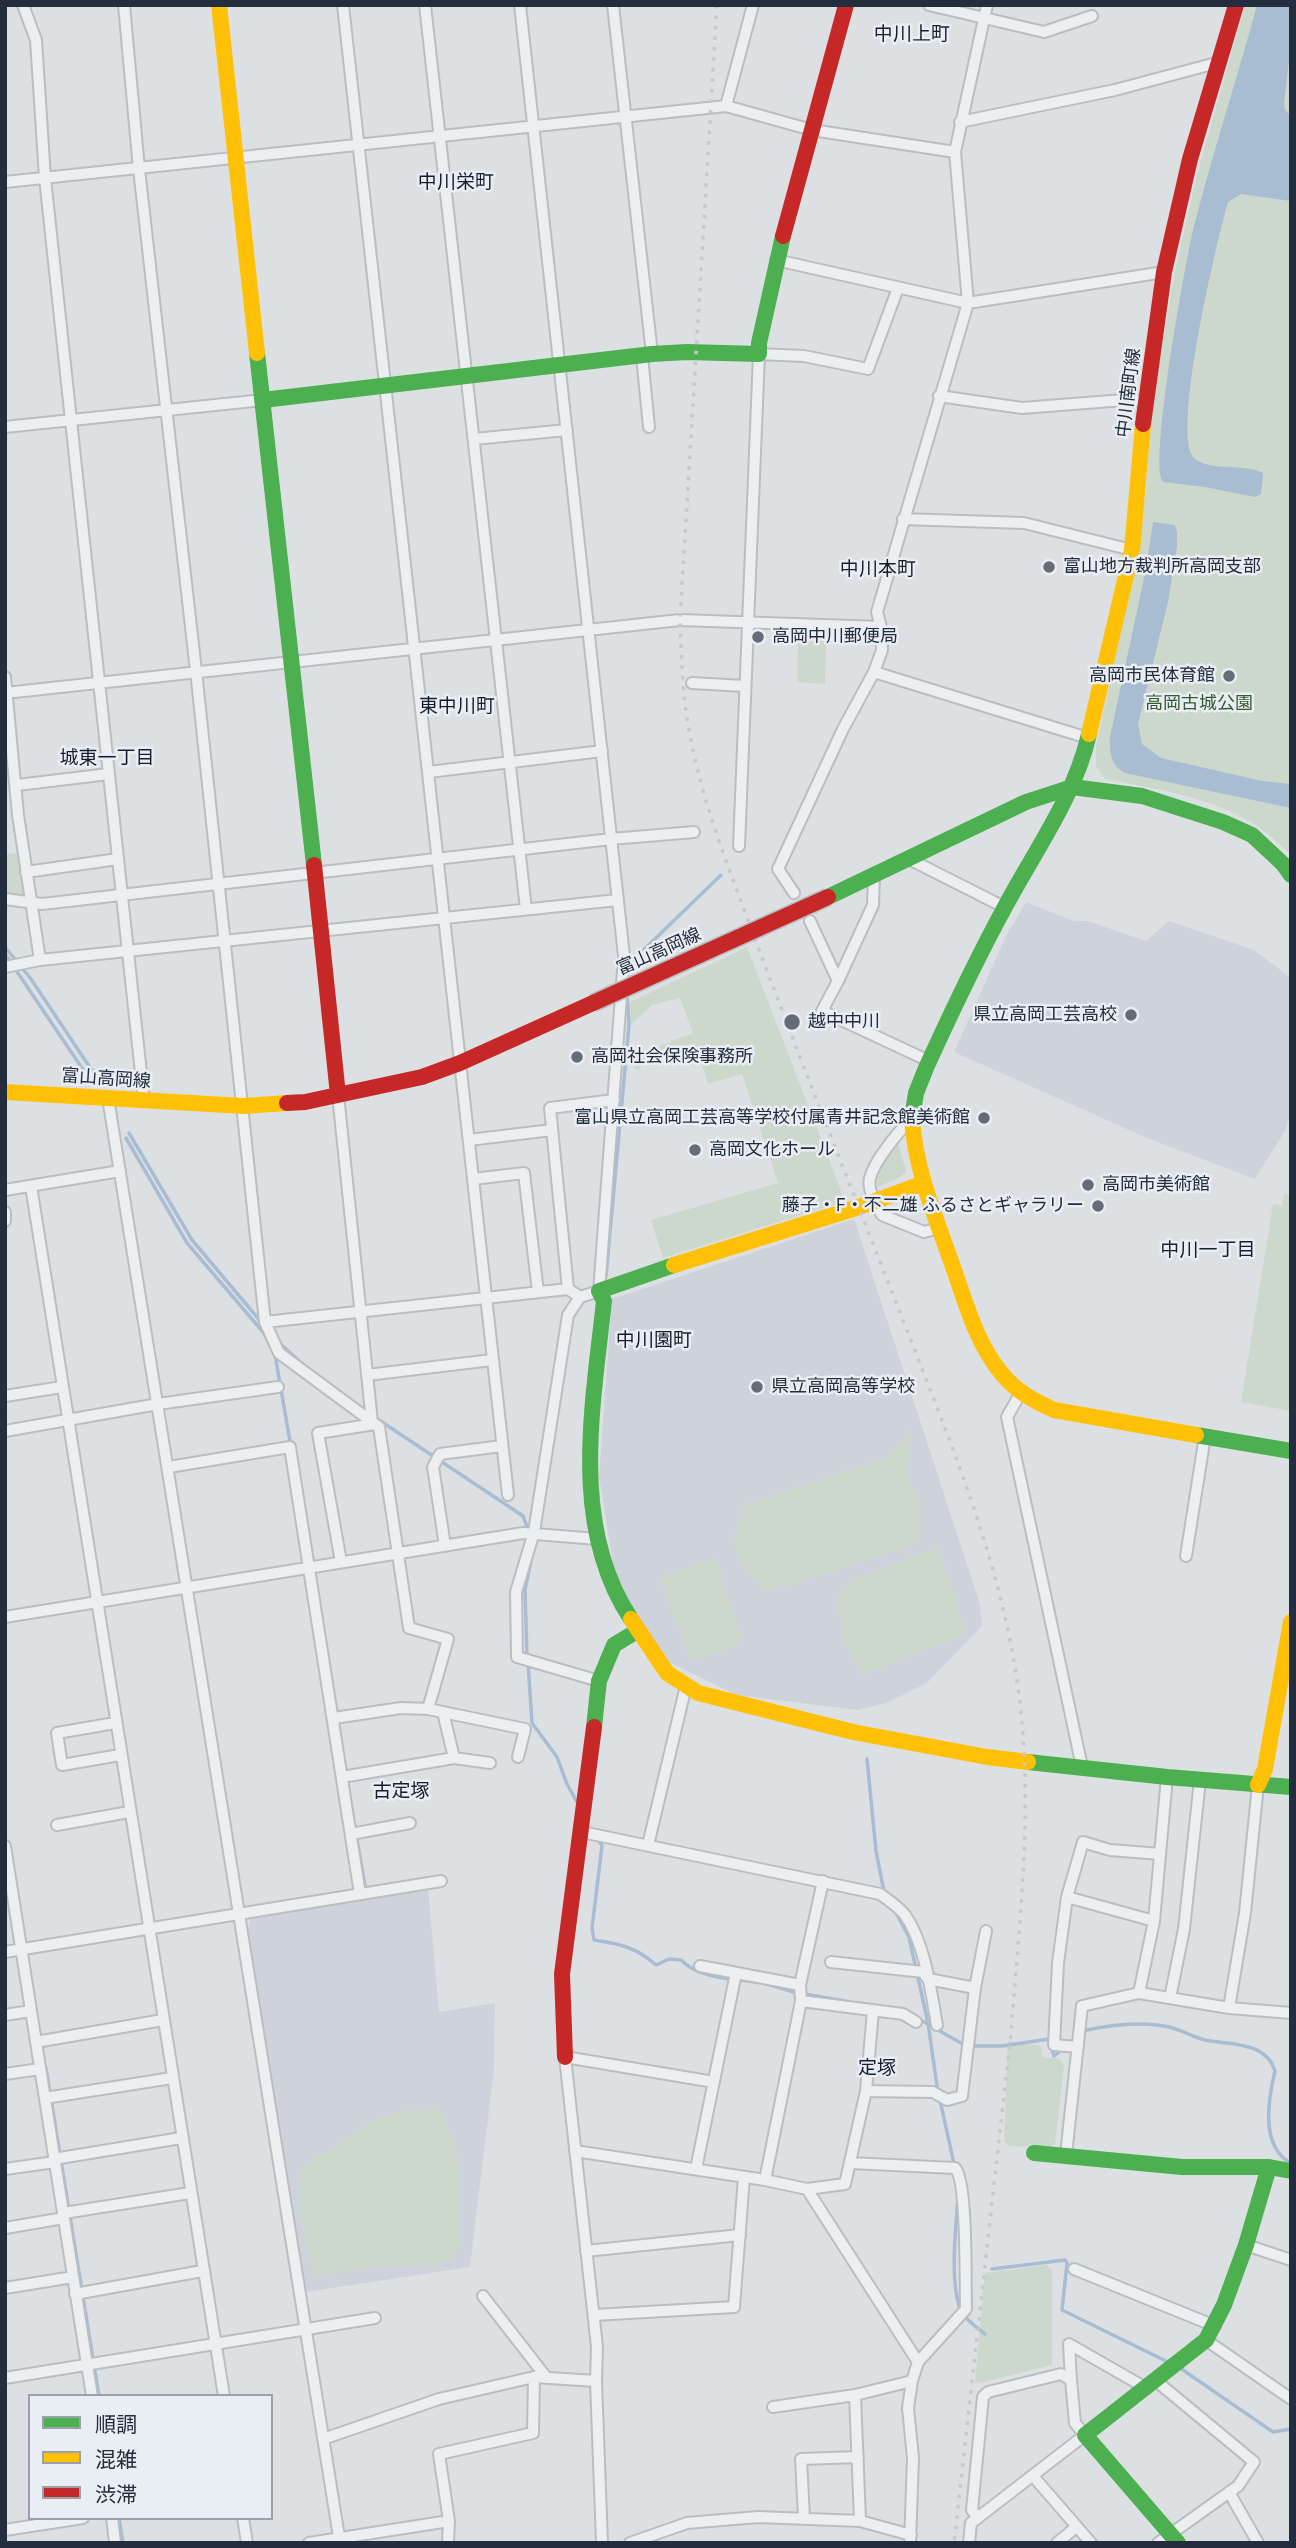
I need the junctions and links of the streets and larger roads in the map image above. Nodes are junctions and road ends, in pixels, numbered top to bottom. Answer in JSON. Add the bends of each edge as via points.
{"nodes":[{"id":1,"x":23,"y":5,"type":"edge"},
{"id":2,"x":124,"y":5,"type":"edge"},
{"id":3,"x":219,"y":5,"type":"edge"},
{"id":4,"x":343,"y":5,"type":"edge"},
{"id":5,"x":425,"y":5,"type":"edge"},
{"id":6,"x":520,"y":5,"type":"edge"},
{"id":7,"x":613,"y":5,"type":"edge"},
{"id":8,"x":753,"y":5,"type":"edge"},
{"id":9,"x":846,"y":5,"type":"edge"},
{"id":10,"x":929,"y":5,"type":"edge"},
{"id":11,"x":987,"y":5,"type":"edge"},
{"id":12,"x":1236,"y":5,"type":"edge"},
{"id":13,"x":1092,"y":16,"type":"dead end"},
{"id":14,"x":984,"y":19,"type":"junction"},
{"id":15,"x":1220,"y":62,"type":"junction"},
{"id":16,"x":726,"y":106,"type":"junction"},
{"id":17,"x":626,"y":116,"type":"junction"},
{"id":18,"x":960,"y":122,"type":"junction"},
{"id":19,"x":533,"y":126,"type":"junction"},
{"id":20,"x":811,"y":130,"type":"junction"},
{"id":21,"x":440,"y":136,"type":"junction"},
{"id":22,"x":358,"y":145,"type":"junction"},
{"id":23,"x":955,"y":152,"type":"junction"},
{"id":24,"x":235,"y":158,"type":"junction"},
{"id":25,"x":139,"y":169,"type":"junction"},
{"id":26,"x":46,"y":178,"type":"junction"},
{"id":27,"x":5,"y":182,"type":"edge"},
{"id":28,"x":776,"y":260,"type":"junction"},
{"id":29,"x":1164,"y":272,"type":"junction"},
{"id":30,"x":898,"y":288,"type":"junction"},
{"id":31,"x":968,"y":303,"type":"junction"},
{"id":32,"x":759,"y":354,"type":"junction"},
{"id":33,"x":647,"y":355,"type":"junction"},
{"id":34,"x":559,"y":365,"type":"junction"},
{"id":35,"x":468,"y":377,"type":"junction"},
{"id":36,"x":384,"y":387,"type":"junction"},
{"id":37,"x":939,"y":396,"type":"junction"},
{"id":38,"x":263,"y":400,"type":"junction"},
{"id":39,"x":1146,"y":401,"type":"junction"},
{"id":40,"x":166,"y":410,"type":"junction"},
{"id":41,"x":71,"y":420,"type":"junction"},
{"id":42,"x":5,"y":427,"type":"edge"},
{"id":43,"x":649,"y":427,"type":"dead end"},
{"id":44,"x":566,"y":430,"type":"junction"},
{"id":45,"x":474,"y":439,"type":"junction"},
{"id":46,"x":903,"y":520,"type":"junction"},
{"id":47,"x":1132,"y":550,"type":"junction"},
{"id":48,"x":748,"y":622,"type":"junction"},
{"id":49,"x":881,"y":627,"type":"junction"},
{"id":50,"x":589,"y":629,"type":"junction"},
{"id":51,"x":495,"y":640,"type":"junction"},
{"id":52,"x":414,"y":649,"type":"junction"},
{"id":53,"x":293,"y":663,"type":"junction"},
{"id":54,"x":196,"y":671,"type":"junction"},
{"id":55,"x":873,"y":673,"type":"junction"},
{"id":56,"x":5,"y":677,"type":"edge"},
{"id":57,"x":99,"y":683,"type":"junction"},
{"id":58,"x":692,"y":683,"type":"dead end"},
{"id":59,"x":744,"y":686,"type":"junction"},
{"id":60,"x":6,"y":693,"type":"edge"},
{"id":61,"x":1088,"y":738,"type":"junction"},
{"id":62,"x":602,"y":751,"type":"junction"},
{"id":63,"x":511,"y":761,"type":"junction"},
{"id":64,"x":429,"y":772,"type":"junction"},
{"id":65,"x":109,"y":774,"type":"junction"},
{"id":66,"x":16,"y":785,"type":"junction"},
{"id":67,"x":1073,"y":787,"type":"junction"},
{"id":68,"x":18,"y":815,"type":"junction"},
{"id":69,"x":5,"y":817,"type":"edge"},
{"id":70,"x":694,"y":832,"type":"dead end"},
{"id":71,"x":611,"y":839,"type":"junction"},
{"id":72,"x":739,"y":846,"type":"dead end"},
{"id":73,"x":521,"y":850,"type":"junction"},
{"id":74,"x":118,"y":859,"type":"junction"},
{"id":75,"x":436,"y":859,"type":"junction"},
{"id":76,"x":909,"y":859,"type":"junction"},
{"id":77,"x":26,"y":872,"type":"junction"},
{"id":78,"x":315,"y":873,"type":"junction"},
{"id":79,"x":874,"y":875,"type":"junction"},
{"id":80,"x":1291,"y":875,"type":"edge"},
{"id":81,"x":217,"y":885,"type":"junction"},
{"id":82,"x":794,"y":893,"type":"dead end"},
{"id":83,"x":122,"y":896,"type":"junction"},
{"id":84,"x":5,"y":899,"type":"edge"},
{"id":85,"x":618,"y":900,"type":"junction"},
{"id":86,"x":31,"y":903,"type":"junction"},
{"id":87,"x":1004,"y":907,"type":"junction"},
{"id":88,"x":526,"y":909,"type":"junction"},
{"id":89,"x":443,"y":918,"type":"junction"},
{"id":90,"x":810,"y":921,"type":"dead end"},
{"id":91,"x":321,"y":932,"type":"junction"},
{"id":92,"x":224,"y":941,"type":"junction"},
{"id":93,"x":128,"y":952,"type":"junction"},
{"id":94,"x":40,"y":960,"type":"junction"},
{"id":95,"x":12,"y":966,"type":"edge"},
{"id":96,"x":838,"y":981,"type":"junction"},
{"id":97,"x":929,"y":1061,"type":"junction"},
{"id":98,"x":460,"y":1063,"type":"junction"},
{"id":99,"x":5,"y":1092,"type":"edge"},
{"id":100,"x":338,"y":1095,"type":"junction"},
{"id":101,"x":108,"y":1098,"type":"junction"},
{"id":102,"x":614,"y":1100,"type":"junction"},
{"id":103,"x":144,"y":1101,"type":"junction"},
{"id":104,"x":243,"y":1106,"type":"junction"},
{"id":105,"x":912,"y":1117,"type":"junction"},
{"id":106,"x":552,"y":1130,"type":"junction"},
{"id":107,"x":469,"y":1139,"type":"junction"},
{"id":108,"x":120,"y":1171,"type":"junction"},
{"id":109,"x":473,"y":1179,"type":"junction"},
{"id":110,"x":924,"y":1183,"type":"junction"},
{"id":111,"x":31,"y":1186,"type":"junction"},
{"id":112,"x":5,"y":1190,"type":"edge"},
{"id":113,"x":875,"y":1201,"type":"junction"},
{"id":114,"x":5,"y":1212,"type":"edge"},
{"id":115,"x":5,"y":1222,"type":"edge"},
{"id":116,"x":939,"y":1227,"type":"junction"},
{"id":117,"x":568,"y":1289,"type":"junction"},
{"id":118,"x":599,"y":1291,"type":"junction"},
{"id":119,"x":538,"y":1293,"type":"junction"},
{"id":120,"x":580,"y":1297,"type":"junction"},
{"id":121,"x":486,"y":1298,"type":"junction"},
{"id":122,"x":360,"y":1311,"type":"junction"},
{"id":123,"x":265,"y":1322,"type":"junction"},
{"id":124,"x":492,"y":1360,"type":"junction"},
{"id":125,"x":367,"y":1375,"type":"junction"},
{"id":126,"x":62,"y":1387,"type":"junction"},
{"id":127,"x":278,"y":1387,"type":"dead end"},
{"id":128,"x":1020,"y":1394,"type":"junction"},
{"id":129,"x":5,"y":1396,"type":"edge"},
{"id":130,"x":158,"y":1404,"type":"junction"},
{"id":131,"x":67,"y":1421,"type":"junction"},
{"id":132,"x":374,"y":1423,"type":"junction"},
{"id":133,"x":5,"y":1431,"type":"edge"},
{"id":134,"x":1205,"y":1436,"type":"junction"},
{"id":135,"x":502,"y":1446,"type":"junction"},
{"id":136,"x":1291,"y":1451,"type":"edge"},
{"id":137,"x":169,"y":1467,"type":"junction"},
{"id":138,"x":508,"y":1495,"type":"dead end"},
{"id":139,"x":530,"y":1536,"type":"junction"},
{"id":140,"x":597,"y":1539,"type":"junction"},
{"id":141,"x":444,"y":1546,"type":"junction"},
{"id":142,"x":399,"y":1553,"type":"junction"},
{"id":143,"x":1186,"y":1556,"type":"dead end"},
{"id":144,"x":341,"y":1562,"type":"junction"},
{"id":145,"x":309,"y":1567,"type":"junction"},
{"id":146,"x":188,"y":1588,"type":"junction"},
{"id":147,"x":95,"y":1602,"type":"junction"},
{"id":148,"x":5,"y":1617,"type":"edge"},
{"id":149,"x":1291,"y":1622,"type":"edge"},
{"id":150,"x":637,"y":1630,"type":"junction"},
{"id":151,"x":599,"y":1681,"type":"junction"},
{"id":152,"x":685,"y":1686,"type":"junction"},
{"id":153,"x":428,"y":1709,"type":"junction"},
{"id":154,"x":443,"y":1712,"type":"junction"},
{"id":155,"x":334,"y":1718,"type":"junction"},
{"id":156,"x":115,"y":1724,"type":"junction"},
{"id":157,"x":120,"y":1755,"type":"junction"},
{"id":158,"x":454,"y":1758,"type":"junction"},
{"id":159,"x":518,"y":1758,"type":"dead end"},
{"id":160,"x":491,"y":1763,"type":"dead end"},
{"id":161,"x":1082,"y":1767,"type":"junction"},
{"id":162,"x":342,"y":1777,"type":"junction"},
{"id":163,"x":1167,"y":1777,"type":"junction"},
{"id":164,"x":1200,"y":1780,"type":"junction"},
{"id":165,"x":1258,"y":1785,"type":"junction"},
{"id":166,"x":1291,"y":1787,"type":"edge"},
{"id":167,"x":129,"y":1812,"type":"junction"},
{"id":168,"x":410,"y":1823,"type":"dead end"},
{"id":169,"x":57,"y":1825,"type":"dead end"},
{"id":170,"x":582,"y":1832,"type":"junction"},
{"id":171,"x":351,"y":1834,"type":"junction"},
{"id":172,"x":648,"y":1845,"type":"junction"},
{"id":173,"x":5,"y":1846,"type":"edge"},
{"id":174,"x":1160,"y":1854,"type":"junction"},
{"id":175,"x":441,"y":1881,"type":"dead end"},
{"id":176,"x":823,"y":1881,"type":"junction"},
{"id":177,"x":360,"y":1894,"type":"junction"},
{"id":178,"x":1067,"y":1897,"type":"junction"},
{"id":179,"x":239,"y":1912,"type":"junction"},
{"id":180,"x":1154,"y":1921,"type":"junction"},
{"id":181,"x":148,"y":1930,"type":"junction"},
{"id":182,"x":986,"y":1931,"type":"dead end"},
{"id":183,"x":21,"y":1949,"type":"junction"},
{"id":184,"x":5,"y":1952,"type":"edge"},
{"id":185,"x":831,"y":1962,"type":"dead end"},
{"id":186,"x":700,"y":1966,"type":"dead end"},
{"id":187,"x":736,"y":1973,"type":"junction"},
{"id":188,"x":922,"y":1974,"type":"junction"},
{"id":189,"x":800,"y":1985,"type":"junction"},
{"id":190,"x":975,"y":1988,"type":"junction"},
{"id":191,"x":1139,"y":1993,"type":"junction"},
{"id":192,"x":1170,"y":1998,"type":"junction"},
{"id":193,"x":802,"y":2001,"type":"junction"},
{"id":194,"x":1229,"y":2007,"type":"junction"},
{"id":195,"x":31,"y":2011,"type":"junction"},
{"id":196,"x":873,"y":2011,"type":"junction"},
{"id":197,"x":1291,"y":2014,"type":"edge"},
{"id":198,"x":5,"y":2015,"type":"edge"},
{"id":199,"x":163,"y":2020,"type":"junction"},
{"id":200,"x":916,"y":2022,"type":"dead end"},
{"id":201,"x":937,"y":2025,"type":"dead end"},
{"id":202,"x":36,"y":2042,"type":"junction"},
{"id":203,"x":1078,"y":2047,"type":"junction"},
{"id":204,"x":565,"y":2057,"type":"junction"},
{"id":205,"x":40,"y":2069,"type":"junction"},
{"id":206,"x":5,"y":2074,"type":"edge"},
{"id":207,"x":172,"y":2078,"type":"junction"},
{"id":208,"x":714,"y":2082,"type":"junction"},
{"id":209,"x":866,"y":2091,"type":"junction"},
{"id":210,"x":49,"y":2097,"type":"junction"},
{"id":211,"x":181,"y":2137,"type":"junction"},
{"id":212,"x":575,"y":2151,"type":"junction"},
{"id":213,"x":1034,"y":2153,"type":"dead end"},
{"id":214,"x":1066,"y":2155,"type":"junction"},
{"id":215,"x":57,"y":2159,"type":"junction"},
{"id":216,"x":850,"y":2163,"type":"junction"},
{"id":217,"x":1269,"y":2167,"type":"junction"},
{"id":218,"x":5,"y":2169,"type":"edge"},
{"id":219,"x":696,"y":2169,"type":"junction"},
{"id":220,"x":1291,"y":2171,"type":"edge"},
{"id":221,"x":744,"y":2177,"type":"junction"},
{"id":222,"x":765,"y":2180,"type":"junction"},
{"id":223,"x":807,"y":2189,"type":"junction"},
{"id":224,"x":190,"y":2193,"type":"junction"},
{"id":225,"x":67,"y":2214,"type":"junction"},
{"id":226,"x":5,"y":2228,"type":"edge"},
{"id":227,"x":740,"y":2235,"type":"junction"},
{"id":228,"x":1246,"y":2245,"type":"junction"},
{"id":229,"x":586,"y":2251,"type":"junction"},
{"id":230,"x":1291,"y":2260,"type":"edge"},
{"id":231,"x":1074,"y":2269,"type":"dead end"},
{"id":232,"x":202,"y":2271,"type":"junction"},
{"id":233,"x":73,"y":2277,"type":"junction"},
{"id":234,"x":5,"y":2288,"type":"edge"},
{"id":235,"x":80,"y":2293,"type":"junction"},
{"id":236,"x":483,"y":2296,"type":"dead end"},
{"id":237,"x":594,"y":2315,"type":"junction"},
{"id":238,"x":375,"y":2318,"type":"dead end"},
{"id":239,"x":306,"y":2329,"type":"junction"},
{"id":240,"x":1211,"y":2333,"type":"junction"},
{"id":241,"x":215,"y":2343,"type":"junction"},
{"id":242,"x":918,"y":2362,"type":"junction"},
{"id":243,"x":92,"y":2363,"type":"junction"},
{"id":244,"x":1161,"y":2376,"type":"junction"},
{"id":245,"x":534,"y":2377,"type":"junction"},
{"id":246,"x":547,"y":2377,"type":"junction"},
{"id":247,"x":5,"y":2378,"type":"edge"},
{"id":248,"x":1070,"y":2380,"type":"junction"},
{"id":249,"x":596,"y":2381,"type":"junction"},
{"id":250,"x":912,"y":2381,"type":"junction"},
{"id":251,"x":92,"y":2394,"type":"edge"},
{"id":252,"x":223,"y":2394,"type":"edge"},
{"id":253,"x":855,"y":2395,"type":"junction"},
{"id":254,"x":1291,"y":2399,"type":"edge"},
{"id":255,"x":773,"y":2407,"type":"dead end"},
{"id":256,"x":1085,"y":2435,"type":"junction"},
{"id":257,"x":323,"y":2439,"type":"junction"},
{"id":258,"x":858,"y":2457,"type":"junction"},
{"id":259,"x":1033,"y":2476,"type":"junction"},
{"id":260,"x":1229,"y":2492,"type":"junction"},
{"id":261,"x":804,"y":2518,"type":"junction"},
{"id":262,"x":978,"y":2518,"type":"junction"},
{"id":263,"x":70,"y":2520,"type":"edge"},
{"id":264,"x":112,"y":2520,"type":"edge"},
{"id":265,"x":243,"y":2520,"type":"edge"},
{"id":266,"x":449,"y":2521,"type":"junction"},
{"id":267,"x":860,"y":2521,"type":"junction"},
{"id":268,"x":1076,"y":2526,"type":"junction"},
{"id":269,"x":5,"y":2530,"type":"edge"},
{"id":270,"x":910,"y":2539,"type":"edge"},
{"id":271,"x":1169,"y":2539,"type":"edge"},
{"id":272,"x":340,"y":2540,"type":"edge"},
{"id":273,"x":115,"y":2543,"type":"edge"},
{"id":274,"x":247,"y":2543,"type":"edge"},
{"id":275,"x":309,"y":2543,"type":"edge"},
{"id":276,"x":448,"y":2543,"type":"edge"},
{"id":277,"x":603,"y":2543,"type":"edge"},
{"id":278,"x":630,"y":2543,"type":"edge"},
{"id":279,"x":969,"y":2543,"type":"edge"},
{"id":280,"x":1057,"y":2543,"type":"edge"},
{"id":281,"x":1091,"y":2543,"type":"edge"},
{"id":282,"x":1258,"y":2543,"type":"edge"}],
"edges":[{"from":1,"to":26,"type":"street","via":[[36,40]]},
{"from":2,"to":25,"type":"street"},
{"from":3,"to":24,"type":"street"},
{"from":4,"to":22,"type":"street"},
{"from":5,"to":21,"type":"street"},
{"from":6,"to":19,"type":"street"},
{"from":7,"to":17,"type":"street"},
{"from":8,"to":16,"type":"street"},
{"from":9,"to":20,"type":"street"},
{"from":10,"to":14,"type":"street"},
{"from":11,"to":14,"type":"street"},
{"from":12,"to":15,"type":"street","name":"中川南町線"},
{"from":13,"to":14,"type":"street","via":[[1044,32]]},
{"from":14,"to":18,"type":"street"},
{"from":15,"to":18,"type":"street","via":[[1115,90]]},
{"from":15,"to":29,"type":"street","name":"中川南町線"},
{"from":16,"to":17,"type":"street"},
{"from":16,"to":20,"type":"street"},
{"from":17,"to":19,"type":"street"},
{"from":17,"to":33,"type":"street"},
{"from":18,"to":23,"type":"street"},
{"from":19,"to":21,"type":"street"},
{"from":19,"to":34,"type":"street"},
{"from":20,"to":23,"type":"street"},
{"from":20,"to":28,"type":"street"},
{"from":21,"to":22,"type":"street"},
{"from":21,"to":35,"type":"street"},
{"from":22,"to":24,"type":"street"},
{"from":22,"to":36,"type":"street"},
{"from":23,"to":31,"type":"street"},
{"from":24,"to":25,"type":"street"},
{"from":24,"to":38,"type":"street"},
{"from":25,"to":26,"type":"street"},
{"from":25,"to":40,"type":"street"},
{"from":26,"to":27,"type":"street"},
{"from":26,"to":41,"type":"street"},
{"from":28,"to":30,"type":"street"},
{"from":28,"to":32,"type":"street"},
{"from":29,"to":31,"type":"street"},
{"from":29,"to":39,"type":"street","name":"中川南町線"},
{"from":30,"to":31,"type":"street"},
{"from":30,"to":32,"type":"street","via":[[867,369],[804,356]]},
{"from":31,"to":37,"type":"street"},
{"from":32,"to":33,"type":"street"},
{"from":32,"to":48,"type":"street"},
{"from":33,"to":34,"type":"street"},
{"from":33,"to":43,"type":"street"},
{"from":34,"to":35,"type":"street"},
{"from":34,"to":44,"type":"street"},
{"from":35,"to":36,"type":"street"},
{"from":35,"to":45,"type":"street"},
{"from":36,"to":38,"type":"street"},
{"from":36,"to":52,"type":"street"},
{"from":37,"to":39,"type":"street","via":[[1022,408]]},
{"from":37,"to":46,"type":"street"},
{"from":38,"to":40,"type":"street"},
{"from":38,"to":53,"type":"street"},
{"from":39,"to":47,"type":"street","name":"中川南町線"},
{"from":40,"to":41,"type":"street"},
{"from":40,"to":54,"type":"street"},
{"from":41,"to":42,"type":"street"},
{"from":41,"to":57,"type":"street"},
{"from":44,"to":45,"type":"street"},
{"from":44,"to":50,"type":"street"},
{"from":45,"to":51,"type":"street"},
{"from":46,"to":47,"type":"street","via":[[1024,523]]},
{"from":46,"to":49,"type":"street","via":[[877,612]]},
{"from":47,"to":61,"type":"street","name":"中川南町線"},
{"from":48,"to":49,"type":"street"},
{"from":48,"to":50,"type":"street","via":[[680,620]]},
{"from":48,"to":59,"type":"street"},
{"from":49,"to":55,"type":"street","via":[[882,649]]},
{"from":50,"to":51,"type":"street"},
{"from":50,"to":62,"type":"street"},
{"from":51,"to":52,"type":"street"},
{"from":51,"to":63,"type":"street"},
{"from":52,"to":53,"type":"street"},
{"from":52,"to":64,"type":"street"},
{"from":53,"to":54,"type":"street"},
{"from":53,"to":78,"type":"street"},
{"from":54,"to":57,"type":"street"},
{"from":54,"to":81,"type":"street"},
{"from":55,"to":61,"type":"street"},
{"from":55,"to":82,"type":"street","via":[[778,869]]},
{"from":56,"to":60,"type":"street"},
{"from":57,"to":60,"type":"street"},
{"from":57,"to":65,"type":"street"},
{"from":58,"to":59,"type":"street"},
{"from":59,"to":72,"type":"street"},
{"from":60,"to":66,"type":"street"},
{"from":61,"to":67,"type":"street","name":"中川南町線"},
{"from":62,"to":63,"type":"street"},
{"from":62,"to":71,"type":"street"},
{"from":63,"to":64,"type":"street"},
{"from":63,"to":73,"type":"street"},
{"from":64,"to":75,"type":"street"},
{"from":65,"to":66,"type":"street"},
{"from":65,"to":74,"type":"street"},
{"from":66,"to":68,"type":"street"},
{"from":67,"to":76,"type":"street","name":"富山高岡線","via":[[1026,802]]},
{"from":67,"to":80,"type":"street","name":"富山高岡線","via":[[1142,796],[1223,822],[1252,835]]},
{"from":67,"to":87,"type":"street","name":"中川南町線"},
{"from":68,"to":69,"type":"street"},
{"from":68,"to":77,"type":"street"},
{"from":70,"to":71,"type":"street"},
{"from":71,"to":73,"type":"street"},
{"from":71,"to":85,"type":"street"},
{"from":73,"to":75,"type":"street"},
{"from":73,"to":88,"type":"street"},
{"from":74,"to":77,"type":"street"},
{"from":74,"to":83,"type":"street"},
{"from":75,"to":78,"type":"street"},
{"from":75,"to":89,"type":"street"},
{"from":76,"to":79,"type":"street","name":"富山高岡線"},
{"from":76,"to":87,"type":"street"},
{"from":77,"to":86,"type":"street"},
{"from":78,"to":81,"type":"street"},
{"from":78,"to":91,"type":"street"},
{"from":79,"to":96,"type":"street","via":[[873,905]]},
{"from":79,"to":98,"type":"street","name":"富山高岡線","bridge":true},
{"from":81,"to":83,"type":"street"},
{"from":81,"to":92,"type":"street"},
{"from":83,"to":86,"type":"street"},
{"from":83,"to":93,"type":"street"},
{"from":84,"to":86,"type":"street"},
{"from":85,"to":88,"type":"street"},
{"from":85,"to":102,"type":"street","via":[[624,956]]},
{"from":86,"to":94,"type":"street"},
{"from":87,"to":97,"type":"street","name":"中川南町線"},
{"from":88,"to":89,"type":"street"},
{"from":89,"to":91,"type":"street"},
{"from":89,"to":98,"type":"street"},
{"from":90,"to":96,"type":"street"},
{"from":91,"to":92,"type":"street"},
{"from":91,"to":100,"type":"street"},
{"from":92,"to":93,"type":"street"},
{"from":92,"to":104,"type":"street"},
{"from":93,"to":94,"type":"street"},
{"from":93,"to":103,"type":"street"},
{"from":94,"to":95,"type":"street"},
{"from":96,"to":97,"type":"street","via":[[822,1011]]},
{"from":97,"to":105,"type":"street","name":"中川南町線"},
{"from":98,"to":100,"type":"street","name":"富山高岡線","via":[[422,1077]]},
{"from":98,"to":107,"type":"street"},
{"from":99,"to":101,"type":"street","name":"富山高岡線"},
{"from":100,"to":104,"type":"street","name":"富山高岡線"},
{"from":100,"to":122,"type":"street"},
{"from":101,"to":103,"type":"street","name":"富山高岡線"},
{"from":101,"to":108,"type":"street"},
{"from":102,"to":106,"type":"street","via":[[550,1108]]},
{"from":102,"to":118,"type":"street"},
{"from":103,"to":104,"type":"street","name":"富山高岡線"},
{"from":104,"to":123,"type":"street"},
{"from":105,"to":110,"type":"street","name":"中川南町線"},
{"from":105,"to":113,"type":"street","via":[[892,1139],[869,1179]]},
{"from":106,"to":107,"type":"street"},
{"from":106,"to":117,"type":"street"},
{"from":107,"to":109,"type":"street"},
{"from":108,"to":111,"type":"street"},
{"from":108,"to":130,"type":"street"},
{"from":109,"to":119,"type":"street","via":[[524,1173]]},
{"from":109,"to":121,"type":"street"},
{"from":110,"to":113,"type":"street"},
{"from":110,"to":116,"type":"street","name":"中川南町線"},
{"from":111,"to":112,"type":"street"},
{"from":111,"to":126,"type":"street"},
{"from":113,"to":116,"type":"street","via":[[882,1215],[924,1232]]},
{"from":113,"to":118,"type":"street"},
{"from":114,"to":115,"type":"street"},
{"from":116,"to":128,"type":"street","name":"中川南町線","via":[[980,1340],[994,1366]]},
{"from":117,"to":119,"type":"street"},
{"from":117,"to":120,"type":"street"},
{"from":118,"to":120,"type":"street"},
{"from":118,"to":140,"type":"street","via":[[604,1300],[590,1488]]},
{"from":119,"to":121,"type":"street"},
{"from":120,"to":139,"type":"street","via":[[568,1315]]},
{"from":121,"to":122,"type":"street"},
{"from":121,"to":124,"type":"street"},
{"from":122,"to":123,"type":"street"},
{"from":122,"to":125,"type":"street"},
{"from":123,"to":132,"type":"street","via":[[279,1353]]},
{"from":124,"to":125,"type":"street"},
{"from":124,"to":135,"type":"street"},
{"from":125,"to":132,"type":"street"},
{"from":126,"to":129,"type":"street"},
{"from":126,"to":131,"type":"street"},
{"from":127,"to":130,"type":"street"},
{"from":128,"to":134,"type":"street","via":[[1054,1410]]},
{"from":128,"to":161,"type":"street","via":[[1007,1417]]},
{"from":130,"to":131,"type":"street"},
{"from":130,"to":137,"type":"street"},
{"from":131,"to":133,"type":"street"},
{"from":131,"to":147,"type":"street"},
{"from":132,"to":142,"type":"street","via":[[379,1427]]},
{"from":132,"to":144,"type":"street","via":[[318,1433]]},
{"from":134,"to":136,"type":"street"},
{"from":134,"to":143,"type":"street"},
{"from":135,"to":138,"type":"street"},
{"from":135,"to":141,"type":"street","via":[[440,1454],[433,1467]]},
{"from":137,"to":145,"type":"street","via":[[290,1447]]},
{"from":137,"to":146,"type":"street"},
{"from":139,"to":140,"type":"street"},
{"from":139,"to":141,"type":"street"},
{"from":139,"to":151,"type":"street","via":[[516,1592],[517,1657]]},
{"from":140,"to":150,"type":"street","via":[[617,1598]]},
{"from":141,"to":142,"type":"street"},
{"from":142,"to":144,"type":"street"},
{"from":142,"to":153,"type":"street","via":[[409,1628],[448,1639]]},
{"from":144,"to":145,"type":"street"},
{"from":145,"to":146,"type":"street"},
{"from":145,"to":155,"type":"street"},
{"from":146,"to":147,"type":"street"},
{"from":146,"to":179,"type":"street"},
{"from":147,"to":148,"type":"street"},
{"from":147,"to":156,"type":"street"},
{"from":149,"to":165,"type":"street","via":[[1265,1769]]},
{"from":150,"to":151,"type":"street","via":[[614,1645]]},
{"from":150,"to":152,"type":"street","via":[[667,1673]]},
{"from":151,"to":170,"type":"street"},
{"from":152,"to":161,"type":"street","via":[[853,1732],[987,1757]]},
{"from":152,"to":172,"type":"street"},
{"from":153,"to":154,"type":"street"},
{"from":153,"to":155,"type":"street","via":[[401,1708]]},
{"from":154,"to":158,"type":"street"},
{"from":154,"to":159,"type":"street","via":[[525,1729]]},
{"from":155,"to":162,"type":"street"},
{"from":156,"to":157,"type":"street"},
{"from":156,"to":157,"type":"street","via":[[57,1733],[62,1765]]},
{"from":157,"to":167,"type":"street"},
{"from":158,"to":160,"type":"street"},
{"from":158,"to":162,"type":"street"},
{"from":161,"to":163,"type":"street"},
{"from":162,"to":171,"type":"street"},
{"from":163,"to":164,"type":"street"},
{"from":163,"to":174,"type":"street"},
{"from":164,"to":165,"type":"street"},
{"from":164,"to":192,"type":"street","via":[[1184,1929]]},
{"from":165,"to":166,"type":"street"},
{"from":165,"to":194,"type":"street","via":[[1245,1913]]},
{"from":167,"to":169,"type":"street"},
{"from":167,"to":181,"type":"street"},
{"from":168,"to":171,"type":"street"},
{"from":170,"to":172,"type":"street"},
{"from":170,"to":204,"type":"street","via":[[562,1974]]},
{"from":171,"to":177,"type":"street"},
{"from":172,"to":176,"type":"street"},
{"from":173,"to":183,"type":"street"},
{"from":174,"to":178,"type":"street","via":[[1110,1850],[1083,1842]]},
{"from":174,"to":180,"type":"street"},
{"from":175,"to":177,"type":"street"},
{"from":176,"to":188,"type":"street","via":[[880,1894],[903,1913],[913,1929]]},
{"from":176,"to":189,"type":"street"},
{"from":177,"to":179,"type":"street"},
{"from":178,"to":180,"type":"street"},
{"from":178,"to":203,"type":"street","via":[[1054,2045]]},
{"from":179,"to":181,"type":"street"},
{"from":179,"to":239,"type":"street"},
{"from":180,"to":191,"type":"street"},
{"from":181,"to":183,"type":"street"},
{"from":181,"to":199,"type":"street"},
{"from":182,"to":190,"type":"street"},
{"from":183,"to":184,"type":"street"},
{"from":183,"to":195,"type":"street"},
{"from":185,"to":188,"type":"street"},
{"from":186,"to":187,"type":"street"},
{"from":187,"to":189,"type":"street"},
{"from":187,"to":208,"type":"street"},
{"from":188,"to":190,"type":"street"},
{"from":188,"to":201,"type":"street"},
{"from":189,"to":193,"type":"street"},
{"from":190,"to":209,"type":"street","via":[[962,2095],[947,2100],[933,2092]]},
{"from":191,"to":192,"type":"street"},
{"from":191,"to":203,"type":"street","via":[[1082,2006]]},
{"from":192,"to":194,"type":"street"},
{"from":193,"to":196,"type":"street"},
{"from":193,"to":222,"type":"street"},
{"from":194,"to":197,"type":"street"},
{"from":195,"to":198,"type":"street"},
{"from":195,"to":202,"type":"street"},
{"from":196,"to":200,"type":"street","via":[[903,2014]]},
{"from":196,"to":209,"type":"street"},
{"from":199,"to":202,"type":"street"},
{"from":199,"to":207,"type":"street"},
{"from":202,"to":205,"type":"street"},
{"from":203,"to":214,"type":"street"},
{"from":204,"to":208,"type":"street"},
{"from":204,"to":212,"type":"street"},
{"from":205,"to":206,"type":"street"},
{"from":205,"to":210,"type":"street"},
{"from":207,"to":210,"type":"street"},
{"from":207,"to":211,"type":"street"},
{"from":208,"to":219,"type":"street"},
{"from":209,"to":216,"type":"street"},
{"from":210,"to":215,"type":"street"},
{"from":211,"to":215,"type":"street"},
{"from":211,"to":224,"type":"street"},
{"from":212,"to":219,"type":"street"},
{"from":212,"to":229,"type":"street"},
{"from":213,"to":214,"type":"street"},
{"from":214,"to":217,"type":"street","via":[[1182,2167]]},
{"from":215,"to":218,"type":"street"},
{"from":215,"to":225,"type":"street"},
{"from":216,"to":223,"type":"street","via":[[845,2184]]},
{"from":216,"to":242,"type":"street","via":[[955,2168],[960,2173],[966,2309]]},
{"from":217,"to":220,"type":"street"},
{"from":217,"to":228,"type":"street"},
{"from":219,"to":221,"type":"street"},
{"from":221,"to":222,"type":"street"},
{"from":221,"to":227,"type":"street"},
{"from":222,"to":223,"type":"street"},
{"from":223,"to":242,"type":"street"},
{"from":224,"to":225,"type":"street"},
{"from":224,"to":232,"type":"street"},
{"from":225,"to":226,"type":"street"},
{"from":225,"to":233,"type":"street"},
{"from":227,"to":229,"type":"street"},
{"from":227,"to":237,"type":"street","via":[[734,2307]]},
{"from":228,"to":230,"type":"street"},
{"from":228,"to":240,"type":"street"},
{"from":229,"to":237,"type":"street"},
{"from":231,"to":240,"type":"street"},
{"from":232,"to":235,"type":"street"},
{"from":232,"to":241,"type":"street"},
{"from":233,"to":234,"type":"street"},
{"from":233,"to":235,"type":"street"},
{"from":235,"to":243,"type":"street"},
{"from":236,"to":246,"type":"street"},
{"from":237,"to":249,"type":"street"},
{"from":238,"to":239,"type":"street"},
{"from":239,"to":241,"type":"street"},
{"from":239,"to":257,"type":"street"},
{"from":240,"to":244,"type":"street"},
{"from":240,"to":254,"type":"street"},
{"from":241,"to":243,"type":"street"},
{"from":241,"to":252,"type":"street"},
{"from":242,"to":250,"type":"street"},
{"from":243,"to":247,"type":"street"},
{"from":243,"to":251,"type":"street"},
{"from":244,"to":248,"type":"street","via":[[1069,2344]]},
{"from":244,"to":256,"type":"street"},
{"from":244,"to":260,"type":"street","via":[[1254,2462]]},
{"from":245,"to":246,"type":"street"},
{"from":245,"to":257,"type":"street","via":[[439,2399]]},
{"from":245,"to":266,"type":"street","via":[[533,2433],[439,2454]]},
{"from":246,"to":249,"type":"street"},
{"from":248,"to":256,"type":"street","via":[[1075,2423]]},
{"from":248,"to":262,"type":"street","via":[[1060,2374],[983,2397],[972,2510]]},
{"from":249,"to":277,"type":"street"},
{"from":250,"to":253,"type":"street"},
{"from":250,"to":270,"type":"street","via":[[908,2408],[913,2458]]},
{"from":253,"to":255,"type":"street"},
{"from":253,"to":258,"type":"street"},
{"from":256,"to":259,"type":"street"},
{"from":256,"to":271,"type":"street"},
{"from":257,"to":272,"type":"street"},
{"from":258,"to":261,"type":"street","via":[[801,2459]]},
{"from":258,"to":267,"type":"street"},
{"from":259,"to":262,"type":"street"},
{"from":259,"to":268,"type":"street"},
{"from":260,"to":271,"type":"street"},
{"from":260,"to":282,"type":"street"},
{"from":261,"to":267,"type":"street"},
{"from":261,"to":278,"type":"street","via":[[687,2523]]},
{"from":262,"to":279,"type":"street","via":[[971,2523]]},
{"from":263,"to":269,"type":"street"},
{"from":264,"to":273,"type":"street"},
{"from":265,"to":274,"type":"street"},
{"from":266,"to":272,"type":"street"},
{"from":266,"to":276,"type":"street"},
{"from":267,"to":270,"type":"street"},
{"from":268,"to":280,"type":"street"},
{"from":268,"to":281,"type":"street"},
{"from":272,"to":275,"type":"street"}]}
